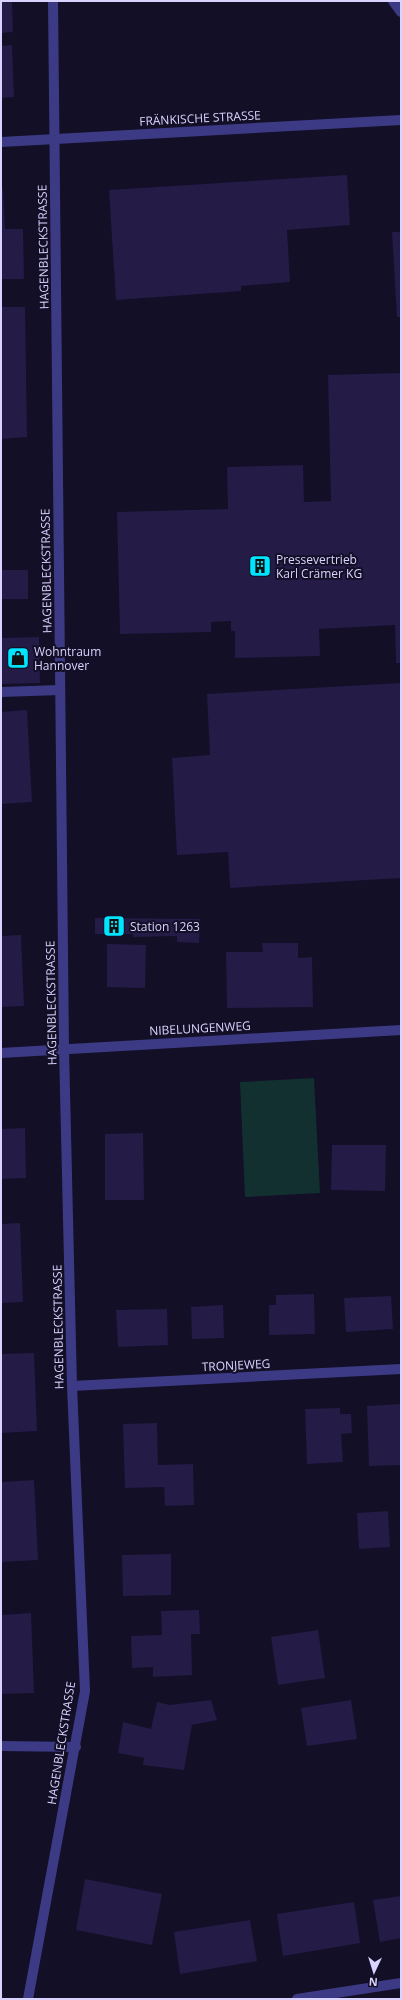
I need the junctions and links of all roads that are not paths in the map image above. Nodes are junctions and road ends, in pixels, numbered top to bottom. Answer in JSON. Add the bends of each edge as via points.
{"nodes":[{"id":1,"x":53,"y":1,"type":"edge"},
{"id":2,"x":393,"y":1,"type":"edge"},
{"id":3,"x":401,"y":12,"type":"edge"},
{"id":4,"x":401,"y":120,"type":"edge"},
{"id":5,"x":55,"y":139,"type":"junction"},
{"id":6,"x":1,"y":142,"type":"edge"},
{"id":7,"x":60,"y":690,"type":"junction"},
{"id":8,"x":1,"y":692,"type":"edge"},
{"id":9,"x":401,"y":1030,"type":"edge"},
{"id":10,"x":64,"y":1049,"type":"junction"},
{"id":11,"x":1,"y":1052,"type":"edge"},
{"id":12,"x":401,"y":1369,"type":"edge"},
{"id":13,"x":72,"y":1386,"type":"junction"},
{"id":14,"x":1,"y":1746,"type":"edge"},
{"id":15,"x":76,"y":1747,"type":"junction"},
{"id":16,"x":401,"y":1983,"type":"edge"},
{"id":17,"x":28,"y":1999,"type":"edge"},
{"id":18,"x":298,"y":1999,"type":"edge"}],
"edges":[{"from":1,"to":5,"type":"street","name":"HAGENBLECKSTRASSE"},
{"from":2,"to":3,"type":"street"},
{"from":4,"to":5,"type":"street","name":"FRÄNKISCHE STRASSE"},
{"from":5,"to":6,"type":"street","name":"FRÄNKISCHE STRASSE"},
{"from":5,"to":7,"type":"street","name":"HAGENBLECKSTRASSE"},
{"from":7,"to":8,"type":"street"},
{"from":7,"to":10,"type":"street","name":"HAGENBLECKSTRASSE"},
{"from":9,"to":10,"type":"street","name":"NIBELUNGENWEG"},
{"from":10,"to":11,"type":"street","name":"NIBELUNGENWEG"},
{"from":10,"to":13,"type":"street","name":"HAGENBLECKSTRASSE"},
{"from":12,"to":13,"type":"street","name":"TRONJEWEG"},
{"from":13,"to":15,"type":"street","name":"HAGENBLECKSTRASSE","via":[[85,1691]]},
{"from":14,"to":15,"type":"street"},
{"from":15,"to":17,"type":"street","name":"HAGENBLECKSTRASSE"},
{"from":16,"to":18,"type":"street"}]}
